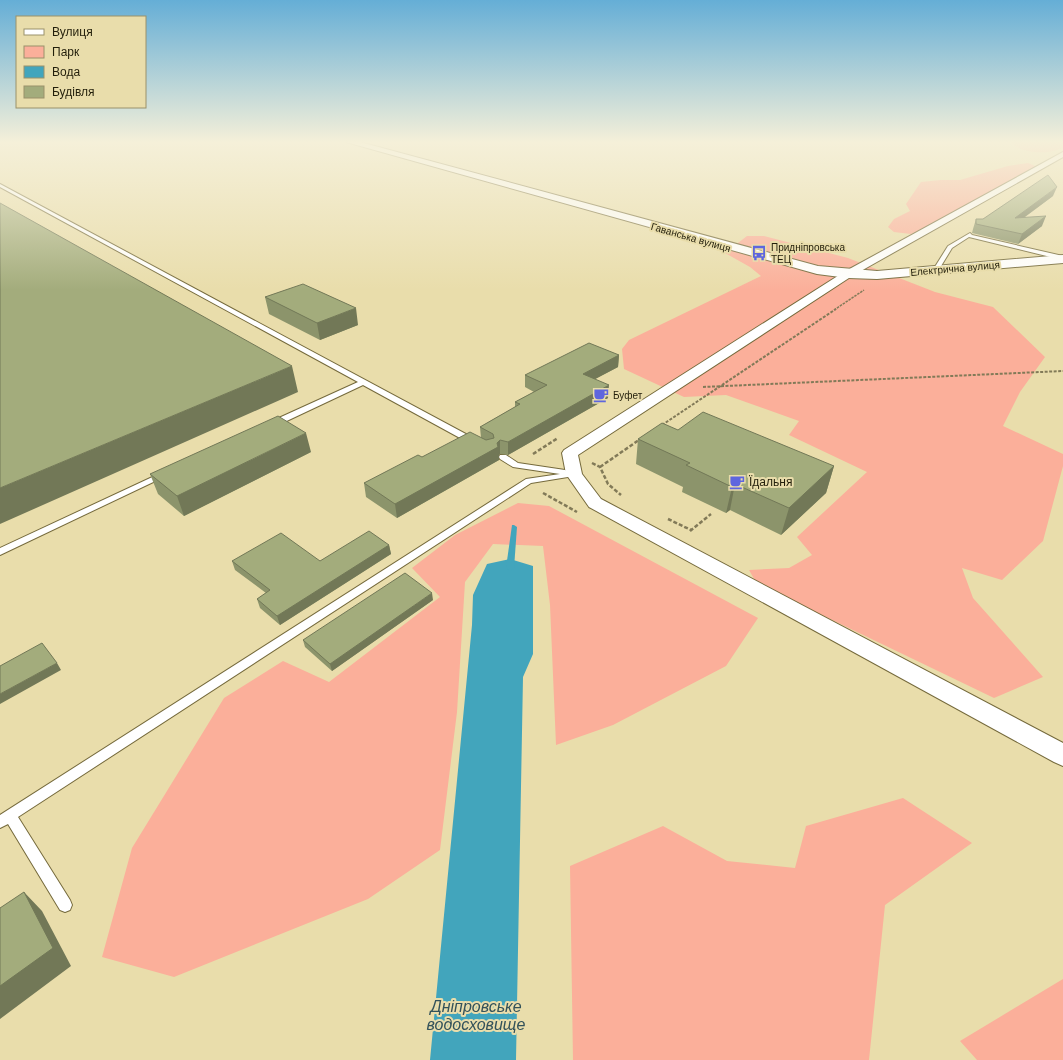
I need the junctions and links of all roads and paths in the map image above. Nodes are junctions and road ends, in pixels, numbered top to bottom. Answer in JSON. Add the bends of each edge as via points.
{"nodes":[{"id":1,"x":12,"y":191,"type":"edge"},
{"id":2,"x":529,"y":191,"type":"edge"},
{"id":3,"x":996,"y":191,"type":"edge"},
{"id":4,"x":1063,"y":259,"type":"edge"},
{"id":5,"x":936,"y":270,"type":"junction"},
{"id":6,"x":848,"y":274,"type":"junction"},
{"id":7,"x":877,"y":275,"type":"junction"},
{"id":8,"x":1063,"y":371,"type":"edge"},
{"id":9,"x":363,"y":382,"type":"junction"},
{"id":10,"x":670,"y":387,"type":"junction"},
{"id":11,"x":716,"y":387,"type":"junction"},
{"id":12,"x":658,"y":427,"type":"edge"},
{"id":13,"x":263,"y":428,"type":"edge"},
{"id":14,"x":639,"y":440,"type":"edge"},
{"id":15,"x":483,"y":446,"type":"edge"},
{"id":16,"x":570,"y":453,"type":"junction"},
{"id":17,"x":503,"y":457,"type":"dead end"},
{"id":18,"x":600,"y":467,"type":"junction"},
{"id":19,"x":171,"y":472,"type":"edge"},
{"id":20,"x":574,"y":474,"type":"junction"},
{"id":21,"x":622,"y":496,"type":"dead end"},
{"id":22,"x":711,"y":514,"type":"dead end"},
{"id":23,"x":662,"y":517,"type":"dead end"},
{"id":24,"x":691,"y":530,"type":"junction"},
{"id":25,"x":674,"y":546,"type":"junction"},
{"id":26,"x":0,"y":552,"type":"edge"},
{"id":27,"x":1063,"y":755,"type":"edge"},
{"id":28,"x":5,"y":819,"type":"edge"},
{"id":29,"x":65,"y":905,"type":"dead end"}],
"edges":[{"from":1,"to":9,"type":"lane"},
{"from":2,"to":6,"type":"street","name":"Гаванська вулиця","via":[[812,269]]},
{"from":3,"to":6,"type":"street"},
{"from":4,"to":5,"type":"street","name":"Електрична вулиця"},
{"from":4,"to":5,"type":"lane","via":[[969,234],[950,247]]},
{"from":5,"to":7,"type":"street","name":"Електрична вулиця"},
{"from":6,"to":7,"type":"street","name":"Електрична вулиця"},
{"from":6,"to":10,"type":"street"},
{"from":7,"to":11,"type":"path","via":[[870,286]]},
{"from":8,"to":11,"type":"path"},
{"from":9,"to":13,"type":"lane"},
{"from":9,"to":15,"type":"lane"},
{"from":10,"to":11,"type":"path"},
{"from":10,"to":16,"type":"street"},
{"from":11,"to":12,"type":"path"},
{"from":14,"to":18,"type":"path"},
{"from":16,"to":18,"type":"path"},
{"from":16,"to":20,"type":"street"},
{"from":17,"to":20,"type":"lane","via":[[516,464]]},
{"from":18,"to":21,"type":"path","via":[[608,484]]},
{"from":19,"to":26,"type":"lane"},
{"from":20,"to":25,"type":"street","via":[[595,503]]},
{"from":20,"to":28,"type":"lane","via":[[529,480]]},
{"from":22,"to":24,"type":"path"},
{"from":23,"to":24,"type":"path"},
{"from":24,"to":25,"type":"path"},
{"from":25,"to":27,"type":"street"},
{"from":28,"to":29,"type":"lane"}]}
